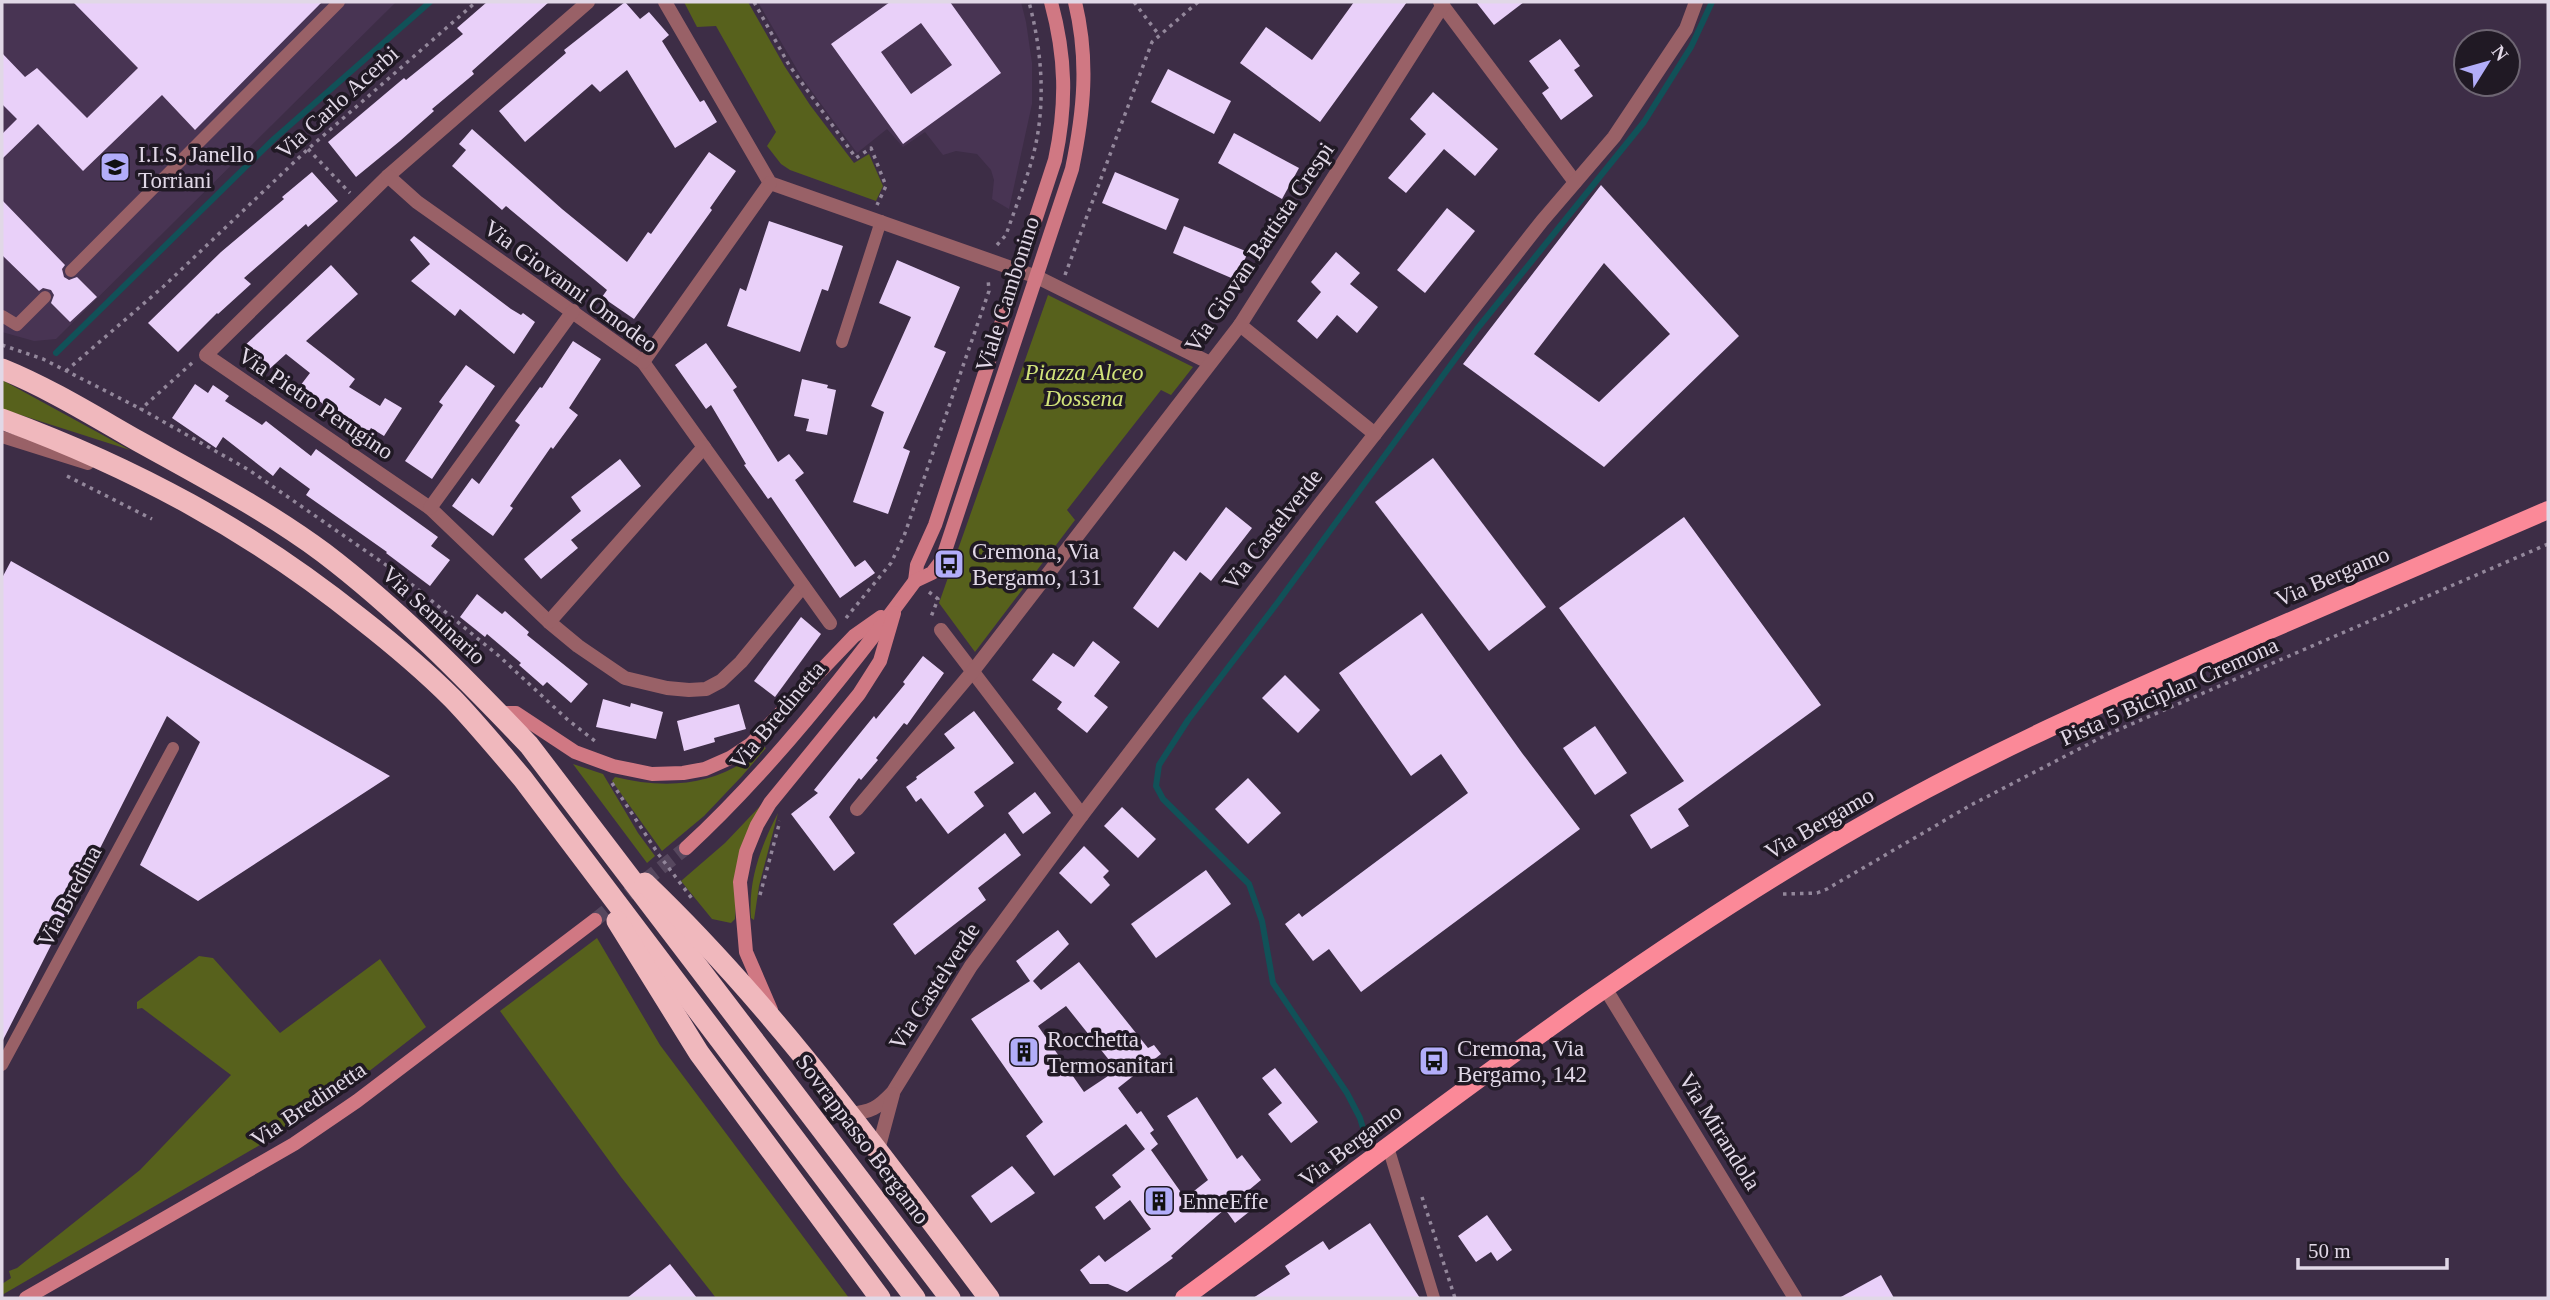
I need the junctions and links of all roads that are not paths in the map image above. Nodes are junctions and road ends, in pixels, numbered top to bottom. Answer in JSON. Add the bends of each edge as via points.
{"nodes":[{"id":1,"x":340,"y":2,"type":"edge"},
{"id":2,"x":588,"y":2,"type":"edge"},
{"id":3,"x":665,"y":2,"type":"edge"},
{"id":4,"x":1051,"y":2,"type":"edge"},
{"id":5,"x":1075,"y":2,"type":"edge"},
{"id":6,"x":1696,"y":2,"type":"edge"},
{"id":7,"x":1442,"y":3,"type":"edge"},
{"id":8,"x":388,"y":176,"type":"junction"},
{"id":9,"x":1576,"y":182,"type":"junction"},
{"id":10,"x":770,"y":183,"type":"junction"},
{"id":11,"x":875,"y":220,"type":"junction"},
{"id":12,"x":71,"y":271,"type":"dead end"},
{"id":13,"x":1019,"y":271,"type":"junction"},
{"id":14,"x":1037,"y":277,"type":"junction"},
{"id":15,"x":45,"y":297,"type":"dead end"},
{"id":16,"x":573,"y":311,"type":"junction"},
{"id":17,"x":2,"y":316,"type":"edge"},
{"id":18,"x":1240,"y":325,"type":"junction"},
{"id":19,"x":842,"y":342,"type":"dead end"},
{"id":20,"x":643,"y":362,"type":"junction"},
{"id":21,"x":1210,"y":363,"type":"junction"},
{"id":22,"x":2,"y":369,"type":"edge"},
{"id":23,"x":2,"y":419,"type":"edge"},
{"id":24,"x":1375,"y":433,"type":"junction"},
{"id":25,"x":2,"y":437,"type":"edge"},
{"id":26,"x":704,"y":447,"type":"junction"},
{"id":27,"x":151,"y":483,"type":"junction"},
{"id":28,"x":430,"y":508,"type":"junction"},
{"id":29,"x":2548,"y":510,"type":"edge"},
{"id":30,"x":915,"y":581,"type":"junction"},
{"id":31,"x":803,"y":586,"type":"junction"},
{"id":32,"x":897,"y":606,"type":"junction"},
{"id":33,"x":549,"y":622,"type":"junction"},
{"id":34,"x":837,"y":622,"type":"road end"},
{"id":35,"x":941,"y":630,"type":"dead end"},
{"id":36,"x":973,"y":671,"type":"junction"},
{"id":37,"x":498,"y":713,"type":"junction"},
{"id":38,"x":173,"y":748,"type":"dead end"},
{"id":39,"x":857,"y":809,"type":"dead end"},
{"id":40,"x":1082,"y":815,"type":"junction"},
{"id":41,"x":608,"y":848,"type":"junction"},
{"id":42,"x":686,"y":848,"type":"tunnel mouth"},
{"id":43,"x":584,"y":861,"type":"junction"},
{"id":44,"x":595,"y":920,"type":"tunnel mouth"},
{"id":45,"x":1605,"y":988,"type":"junction"},
{"id":46,"x":733,"y":1012,"type":"joint"},
{"id":47,"x":779,"y":1027,"type":"junction"},
{"id":48,"x":2,"y":1065,"type":"edge"},
{"id":49,"x":893,"y":1092,"type":"junction"},
{"id":50,"x":849,"y":1114,"type":"junction"},
{"id":51,"x":1388,"y":1147,"type":"junction"},
{"id":52,"x":878,"y":1150,"type":"junction"},
{"id":53,"x":960,"y":1259,"type":"junction"},
{"id":54,"x":26,"y":1298,"type":"edge"},
{"id":55,"x":880,"y":1298,"type":"edge"},
{"id":56,"x":915,"y":1298,"type":"edge"},
{"id":57,"x":948,"y":1298,"type":"edge"},
{"id":58,"x":989,"y":1298,"type":"edge"},
{"id":59,"x":1184,"y":1298,"type":"edge"},
{"id":60,"x":1434,"y":1298,"type":"edge"},
{"id":61,"x":1796,"y":1298,"type":"edge"}],
"edges":[{"from":1,"to":12,"type":"lane"},
{"from":2,"to":8,"type":"street","name":"Via Pietro Perugino"},
{"from":3,"to":10,"type":"street"},
{"from":4,"to":13,"type":"street","name":"Viale Cambonino","via":[[1061,38],[1062,127]]},
{"from":5,"to":14,"type":"street","name":"Viale Cambonino","via":[[1083,33],[1085,79],[1080,132]]},
{"from":6,"to":9,"type":"street","name":"Via Castelverde","via":[[1686,29],[1622,126]]},
{"from":7,"to":9,"type":"street"},
{"from":7,"to":18,"type":"street","name":"Via Giovan Battista Crespi"},
{"from":8,"to":16,"type":"street","name":"Via Giovanni Omodeo","via":[[417,202]]},
{"from":8,"to":28,"type":"street","name":"Via Pietro Perugino","via":[[206,355]]},
{"from":9,"to":24,"type":"street","name":"Via Castelverde"},
{"from":10,"to":11,"type":"street"},
{"from":10,"to":20,"type":"street"},
{"from":11,"to":13,"type":"street"},
{"from":11,"to":19,"type":"lane"},
{"from":13,"to":14,"type":"street"},
{"from":13,"to":30,"type":"street","name":"Viale Cambonino"},
{"from":14,"to":21,"type":"street"},
{"from":14,"to":30,"type":"street","name":"Viale Cambonino","via":[[942,559],[932,573]]},
{"from":15,"to":17,"type":"lane","via":[[17,325]]},
{"from":16,"to":20,"type":"street","name":"Via Giovanni Omodeo"},
{"from":16,"to":28,"type":"street"},
{"from":18,"to":21,"type":"street","name":"Via Giovan Battista Crespi"},
{"from":18,"to":24,"type":"street"},
{"from":20,"to":26,"type":"street","name":"Via Giovanni Omodeo"},
{"from":21,"to":36,"type":"street","name":"Via Giovan Battista Crespi"},
{"from":22,"to":37,"type":"highway","name":"Via Seminario","via":[[173,460],[323,553],[381,599]]},
{"from":23,"to":27,"type":"highway"},
{"from":24,"to":40,"type":"street","name":"Via Castelverde"},
{"from":25,"to":27,"type":"lane"},
{"from":26,"to":31,"type":"street","name":"Via Giovanni Omodeo"},
{"from":26,"to":33,"type":"street"},
{"from":27,"to":43,"type":"highway","via":[[271,551],[409,657],[523,779]]},
{"from":28,"to":33,"type":"street","name":"Via Pietro Perugino"},
{"from":29,"to":45,"type":"main road","name":"Via Bergamo","via":[[2077,714],[1939,783],[1726,906]]},
{"from":30,"to":32,"type":"street","name":"Viale Cambonino"},
{"from":31,"to":33,"type":"street","name":"Via Pietro Perugino","via":[[741,663],[706,689],[667,688],[625,678]]},
{"from":31,"to":34,"type":"street","name":"Via Giovanni Omodeo"},
{"from":32,"to":37,"type":"street","via":[[854,636],[767,729],[730,758],[705,769],[652,774],[613,766],[575,752],[516,713]]},
{"from":32,"to":42,"type":"street","name":"Via Bredinetta","via":[[762,769]]},
{"from":32,"to":47,"type":"street","via":[[880,661],[772,802],[746,852],[740,882],[746,951]]},
{"from":35,"to":36,"type":"street"},
{"from":36,"to":39,"type":"street","name":"Via Giovan Battista Crespi"},
{"from":36,"to":40,"type":"street"},
{"from":37,"to":41,"type":"highway","name":"Via Seminario","via":[[530,745]]},
{"from":38,"to":48,"type":"lane","name":"Via Bredina"},
{"from":40,"to":49,"type":"street","name":"Via Castelverde","via":[[971,966]]},
{"from":41,"to":46,"type":"highway","name":"Via Seminario"},
{"from":41,"to":47,"type":"highway","via":[[667,904]]},
{"from":43,"to":55,"type":"highway","via":[[625,937],[699,1053]]},
{"from":43,"to":56,"type":"highway"},
{"from":44,"to":54,"type":"street","name":"Via Bredinetta","via":[[294,1144]]},
{"from":45,"to":51,"type":"main road","name":"Via Bergamo"},
{"from":45,"to":61,"type":"street","name":"Via Mirandola"},
{"from":46,"to":57,"type":"highway","name":"Sovrappasso Bergamo"},
{"from":47,"to":50,"type":"highway"},
{"from":49,"to":50,"type":"street","name":"Via Castelverde","via":[[868,1112]]},
{"from":49,"to":52,"type":"street","name":"Via Castelverde"},
{"from":50,"to":52,"type":"highway"},
{"from":51,"to":59,"type":"main road","name":"Via Bergamo"},
{"from":51,"to":60,"type":"lane"},
{"from":52,"to":53,"type":"highway"},
{"from":53,"to":57,"type":"highway"},
{"from":53,"to":58,"type":"highway"}]}
